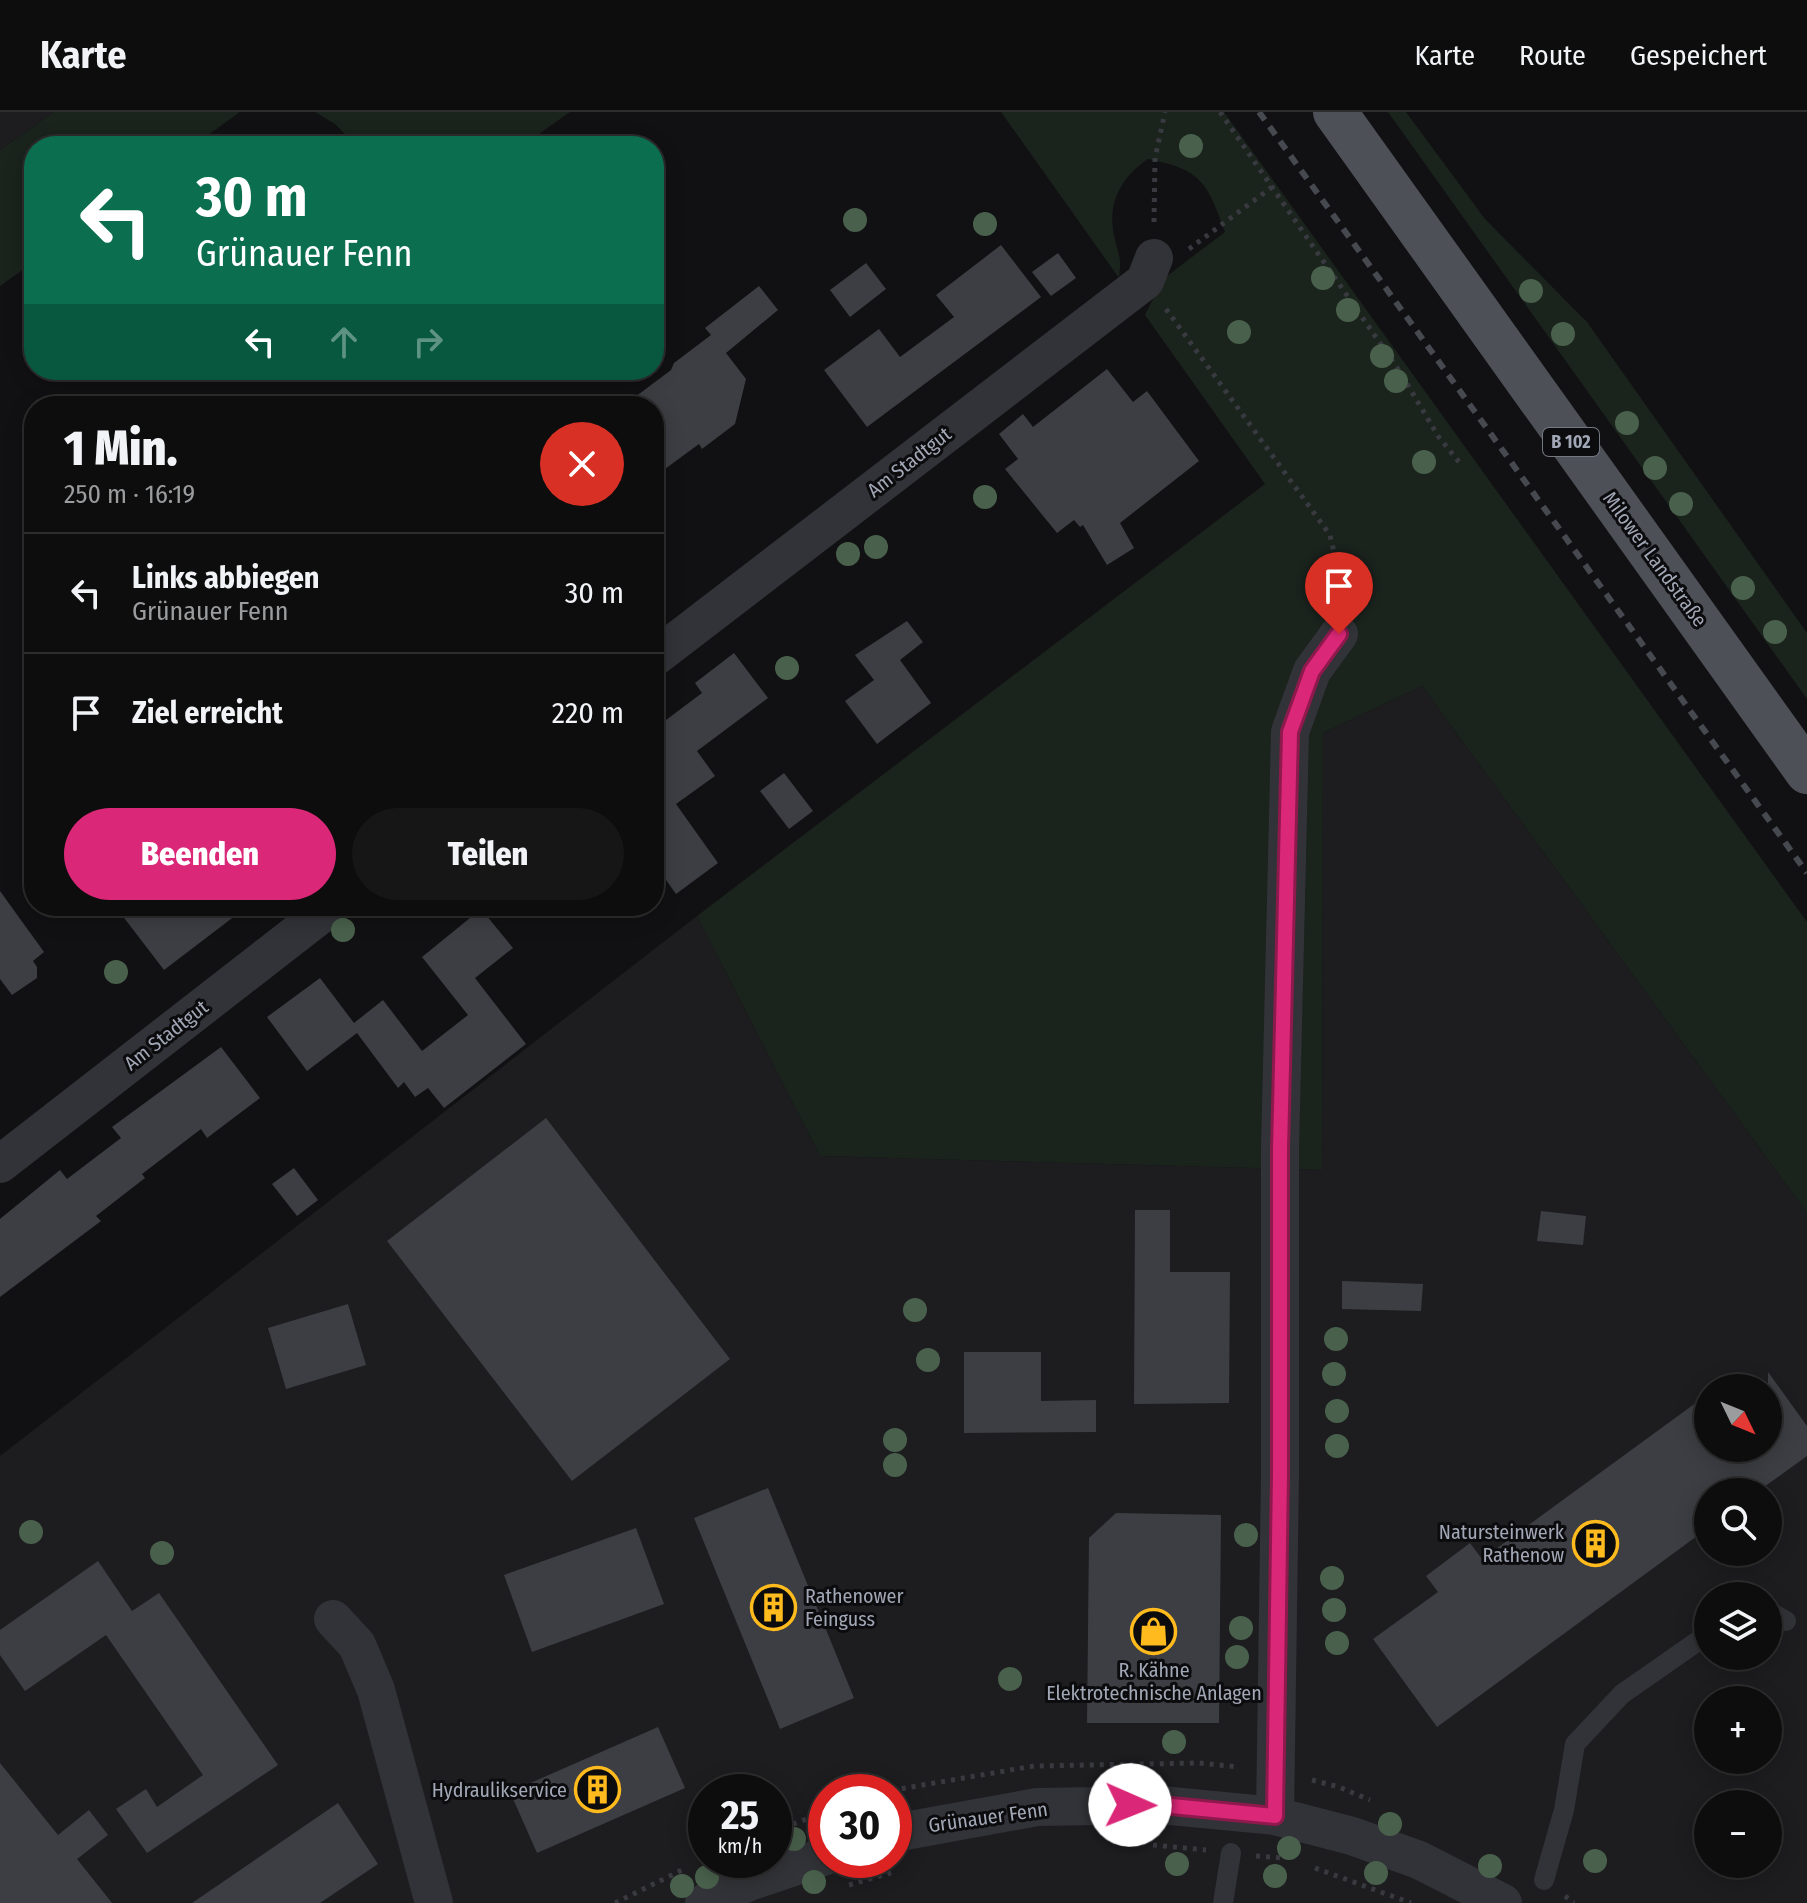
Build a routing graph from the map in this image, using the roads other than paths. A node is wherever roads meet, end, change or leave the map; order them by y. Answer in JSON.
{"nodes":[{"id":1,"x":1335,"y":112,"type":"edge"},
{"id":2,"x":1149,"y":270,"type":"road end"},
{"id":3,"x":1339,"y":634,"type":"road end"},
{"id":4,"x":664,"y":650,"type":"edge"},
{"id":5,"x":1807,"y":772,"type":"edge"},
{"id":6,"x":319,"y":916,"type":"edge"},
{"id":7,"x":0,"y":1164,"type":"edge"},
{"id":8,"x":333,"y":1619,"type":"dead end"},
{"id":9,"x":1694,"y":1644,"type":"edge"},
{"id":10,"x":1275,"y":1816,"type":"junction"},
{"id":11,"x":912,"y":1830,"type":"edge"},
{"id":12,"x":1231,"y":1853,"type":"road end"},
{"id":13,"x":808,"y":1875,"type":"edge"},
{"id":14,"x":1544,"y":1880,"type":"dead end"},
{"id":15,"x":434,"y":1903,"type":"edge"},
{"id":16,"x":704,"y":1903,"type":"edge"},
{"id":17,"x":1223,"y":1903,"type":"edge"},
{"id":18,"x":1503,"y":1903,"type":"edge"}],
"edges":[{"from":1,"to":5,"type":"main road","name":"Milower Landstraße","number":"B 102"},
{"from":2,"to":4,"type":"street","name":"Am Stadtgut"},
{"from":3,"to":10,"type":"street"},
{"from":6,"to":7,"type":"street","name":"Am Stadtgut"},
{"from":8,"to":15,"type":"street"},
{"from":9,"to":14,"type":"lane"},
{"from":10,"to":11,"type":"street","name":"Grünauer Fenn"},
{"from":10,"to":18,"type":"street","name":"Grünauer Fenn"},
{"from":12,"to":17,"type":"lane"},
{"from":13,"to":16,"type":"street"}]}
